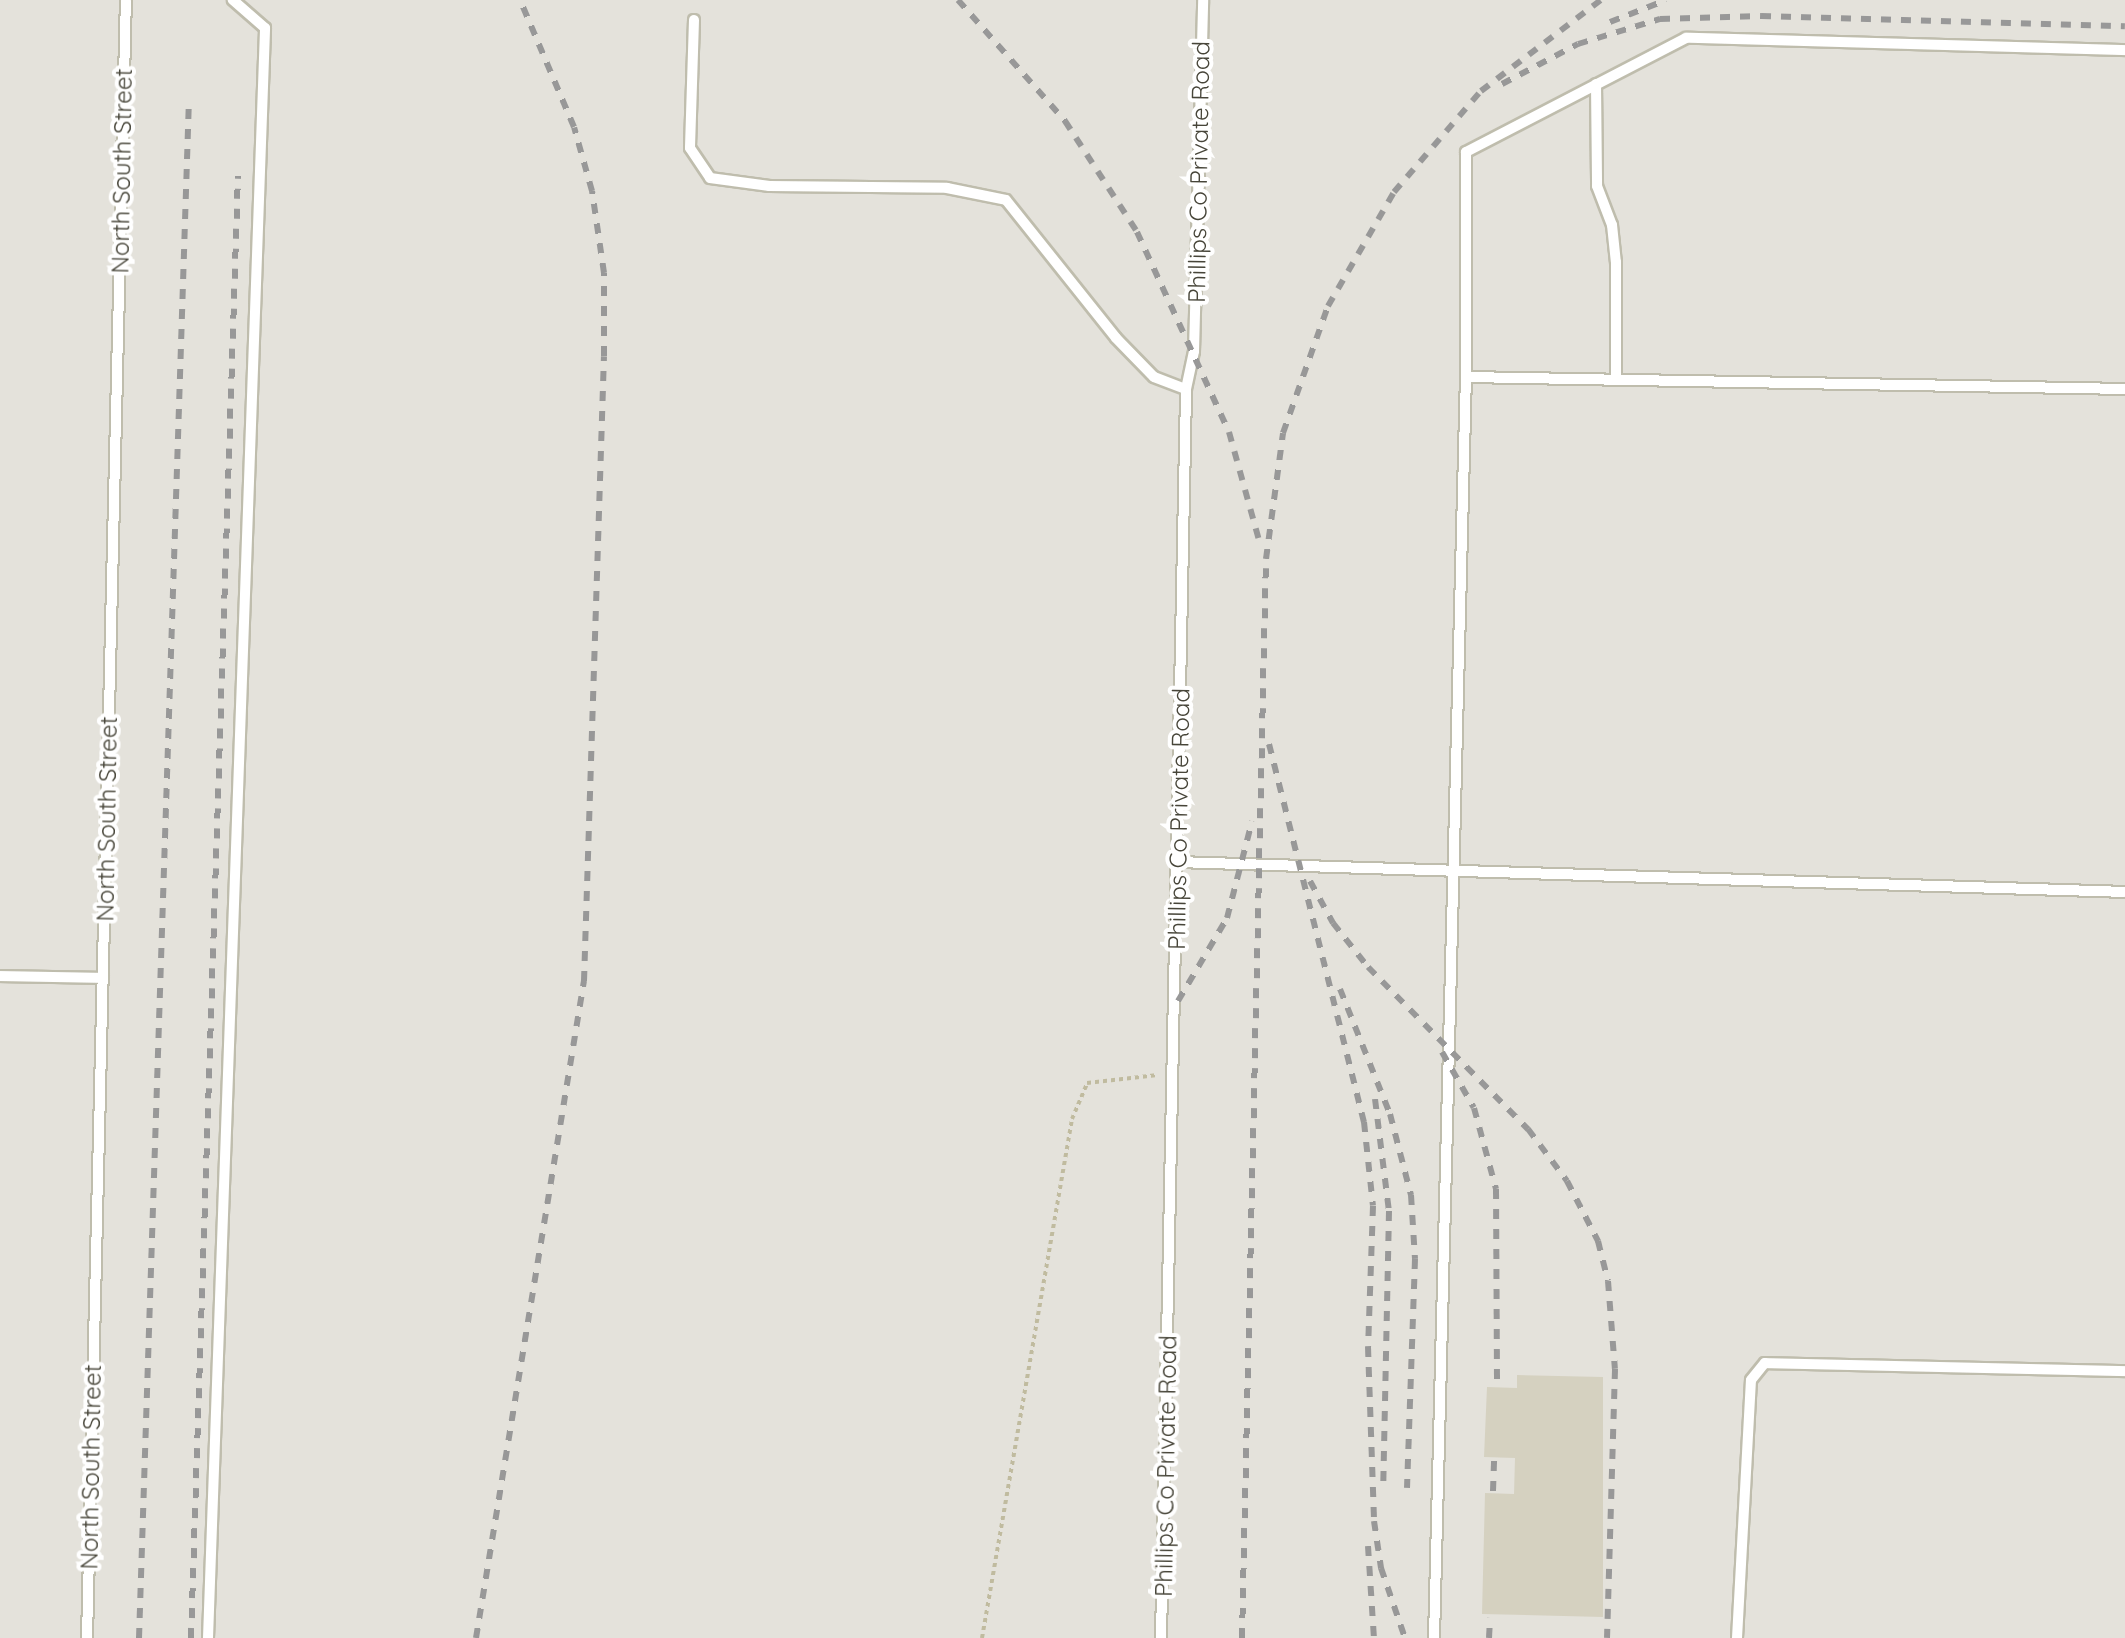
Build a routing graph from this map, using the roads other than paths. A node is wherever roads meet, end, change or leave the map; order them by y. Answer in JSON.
{"nodes":[{"id":1,"x":126,"y":0,"type":"edge"},
{"id":2,"x":233,"y":0,"type":"edge"},
{"id":3,"x":1203,"y":0,"type":"edge"},
{"id":4,"x":694,"y":20,"type":"dead end"},
{"id":5,"x":2125,"y":50,"type":"edge"},
{"id":6,"x":1596,"y":84,"type":"junction"},
{"id":7,"x":1466,"y":377,"type":"junction"},
{"id":8,"x":1616,"y":380,"type":"junction"},
{"id":9,"x":1186,"y":389,"type":"junction"},
{"id":10,"x":2125,"y":389,"type":"edge"},
{"id":11,"x":1177,"y":862,"type":"junction"},
{"id":12,"x":1454,"y":873,"type":"junction"},
{"id":13,"x":2125,"y":892,"type":"edge"},
{"id":14,"x":0,"y":976,"type":"edge"},
{"id":15,"x":103,"y":978,"type":"junction"},
{"id":16,"x":2125,"y":1371,"type":"edge"},
{"id":17,"x":87,"y":1638,"type":"edge"},
{"id":18,"x":208,"y":1638,"type":"edge"},
{"id":19,"x":1161,"y":1638,"type":"edge"},
{"id":20,"x":1434,"y":1638,"type":"edge"},
{"id":21,"x":1737,"y":1638,"type":"edge"}],
"edges":[{"from":1,"to":15,"type":"lane","name":"North South Street"},
{"from":2,"to":18,"type":"lane"},
{"from":3,"to":9,"type":"lane","name":"Phillips Co Private Road"},
{"from":4,"to":9,"type":"lane"},
{"from":5,"to":6,"type":"lane"},
{"from":6,"to":7,"type":"lane"},
{"from":6,"to":8,"type":"lane"},
{"from":7,"to":8,"type":"lane"},
{"from":7,"to":12,"type":"lane"},
{"from":8,"to":10,"type":"lane"},
{"from":9,"to":11,"type":"lane","name":"Phillips Co Private Road"},
{"from":11,"to":12,"type":"lane"},
{"from":11,"to":19,"type":"lane","name":"Phillips Co Private Road"},
{"from":12,"to":13,"type":"lane"},
{"from":12,"to":20,"type":"lane"},
{"from":14,"to":15,"type":"lane"},
{"from":15,"to":17,"type":"lane","name":"North South Street"},
{"from":16,"to":21,"type":"lane"}]}
